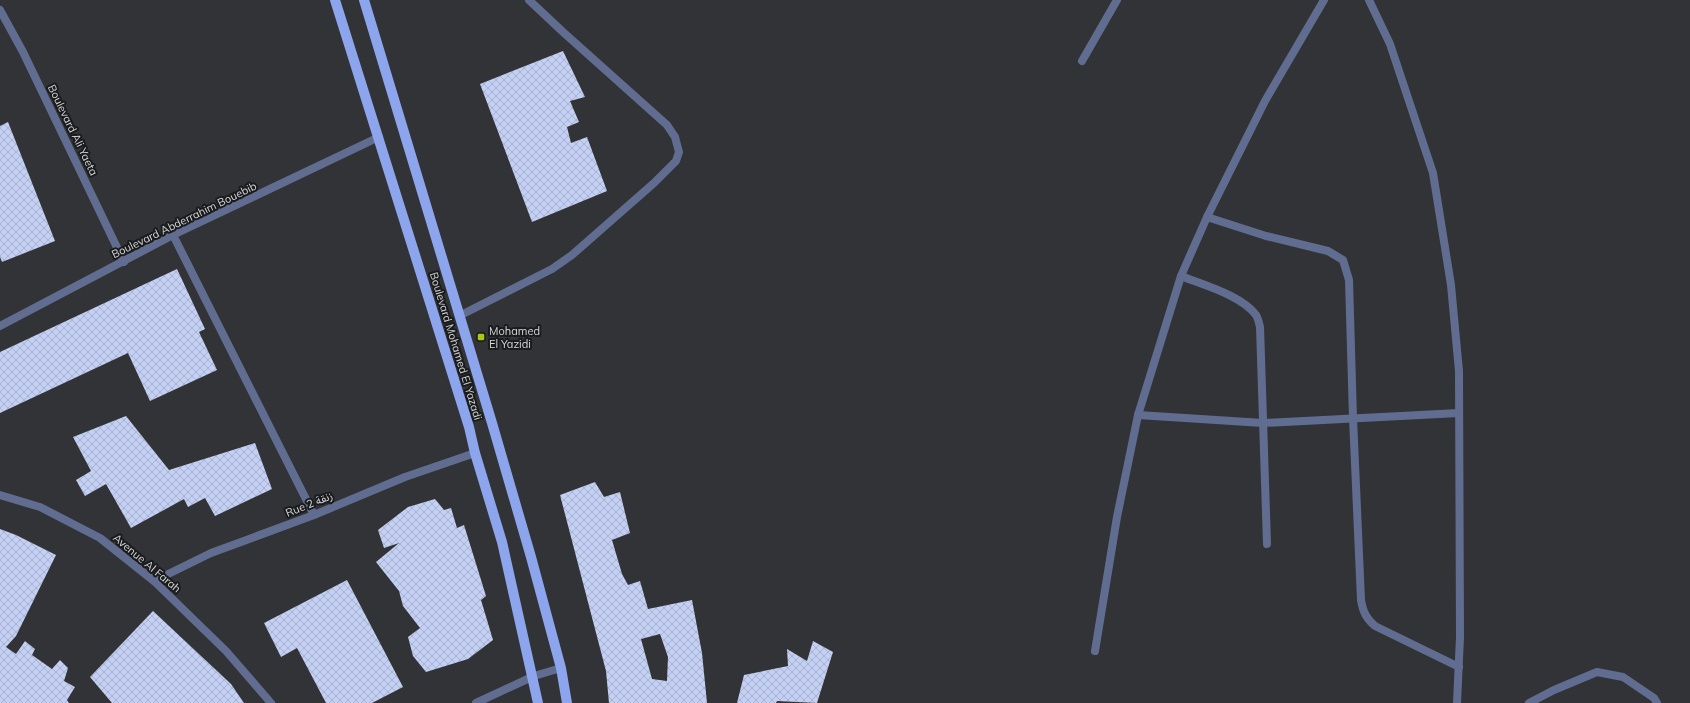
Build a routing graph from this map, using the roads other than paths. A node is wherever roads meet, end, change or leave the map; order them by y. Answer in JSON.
{"nodes":[{"id":1,"x":336,"y":0,"type":"edge"},
{"id":2,"x":364,"y":0,"type":"edge"},
{"id":3,"x":529,"y":0,"type":"edge"},
{"id":4,"x":1117,"y":0,"type":"edge"},
{"id":5,"x":1324,"y":0,"type":"edge"},
{"id":6,"x":1369,"y":0,"type":"edge"},
{"id":7,"x":0,"y":10,"type":"edge"},
{"id":8,"x":1082,"y":61,"type":"dead end"},
{"id":9,"x":379,"y":137,"type":"junction"},
{"id":10,"x":1207,"y":217,"type":"junction"},
{"id":11,"x":173,"y":235,"type":"junction"},
{"id":12,"x":124,"y":262,"type":"junction"},
{"id":13,"x":1181,"y":276,"type":"junction"},
{"id":14,"x":459,"y":316,"type":"junction"},
{"id":15,"x":0,"y":326,"type":"edge"},
{"id":16,"x":1459,"y":413,"type":"junction"},
{"id":17,"x":1138,"y":415,"type":"junction"},
{"id":18,"x":1353,"y":418,"type":"junction"},
{"id":19,"x":1263,"y":423,"type":"junction"},
{"id":20,"x":475,"y":453,"type":"junction"},
{"id":21,"x":0,"y":495,"type":"edge"},
{"id":22,"x":314,"y":515,"type":"junction"},
{"id":23,"x":1267,"y":544,"type":"dead end"},
{"id":24,"x":154,"y":581,"type":"junction"},
{"id":25,"x":1095,"y":651,"type":"dead end"},
{"id":26,"x":1459,"y":667,"type":"junction"},
{"id":27,"x":561,"y":668,"type":"junction"},
{"id":28,"x":534,"y":676,"type":"junction"},
{"id":29,"x":270,"y":703,"type":"edge"},
{"id":30,"x":476,"y":703,"type":"edge"},
{"id":31,"x":538,"y":703,"type":"edge"},
{"id":32,"x":567,"y":703,"type":"edge"},
{"id":33,"x":1457,"y":703,"type":"edge"},
{"id":34,"x":1529,"y":703,"type":"edge"},
{"id":35,"x":1657,"y":703,"type":"edge"}],
"edges":[{"from":1,"to":9,"type":"main road","name":"Boulevard Mohamed El Yazadi"},
{"from":2,"to":14,"type":"main road","name":"Boulevard Mohamed El Yazadi"},
{"from":3,"to":14,"type":"street"},
{"from":4,"to":8,"type":"street"},
{"from":5,"to":10,"type":"street"},
{"from":6,"to":16,"type":"street"},
{"from":7,"to":12,"type":"street","name":"Boulevard Ali Yaeta"},
{"from":9,"to":11,"type":"street","name":"Boulevard Abderrahim Bouebib"},
{"from":9,"to":20,"type":"main road","name":"Boulevard Mohamed El Yazadi"},
{"from":10,"to":13,"type":"street"},
{"from":10,"to":18,"type":"street"},
{"from":11,"to":12,"type":"street","name":"Boulevard Abderrahim Bouebib"},
{"from":11,"to":22,"type":"street"},
{"from":12,"to":15,"type":"street","name":"Boulevard Abderrahim Bouebib"},
{"from":13,"to":17,"type":"street"},
{"from":13,"to":19,"type":"street"},
{"from":14,"to":27,"type":"main road","name":"Boulevard Mohamed El Yazadi"},
{"from":16,"to":18,"type":"street"},
{"from":16,"to":26,"type":"street"},
{"from":17,"to":19,"type":"street"},
{"from":17,"to":25,"type":"street"},
{"from":18,"to":19,"type":"street"},
{"from":18,"to":26,"type":"street"},
{"from":19,"to":23,"type":"street"},
{"from":20,"to":22,"type":"street","name":"Rue 2 زنقة"},
{"from":20,"to":28,"type":"main road","name":"Boulevard Mohamed El Yazadi"},
{"from":21,"to":24,"type":"street","name":"Avenue Al Farah"},
{"from":22,"to":24,"type":"street","name":"Rue 2 زنقة"},
{"from":24,"to":29,"type":"street","name":"Avenue Al Farah"},
{"from":26,"to":33,"type":"street"},
{"from":27,"to":28,"type":"street"},
{"from":27,"to":32,"type":"main road","name":"Boulevard Mohamed El Yazadi"},
{"from":28,"to":30,"type":"street"},
{"from":28,"to":31,"type":"main road","name":"Boulevard Mohamed El Yazadi"},
{"from":34,"to":35,"type":"street"}]}
